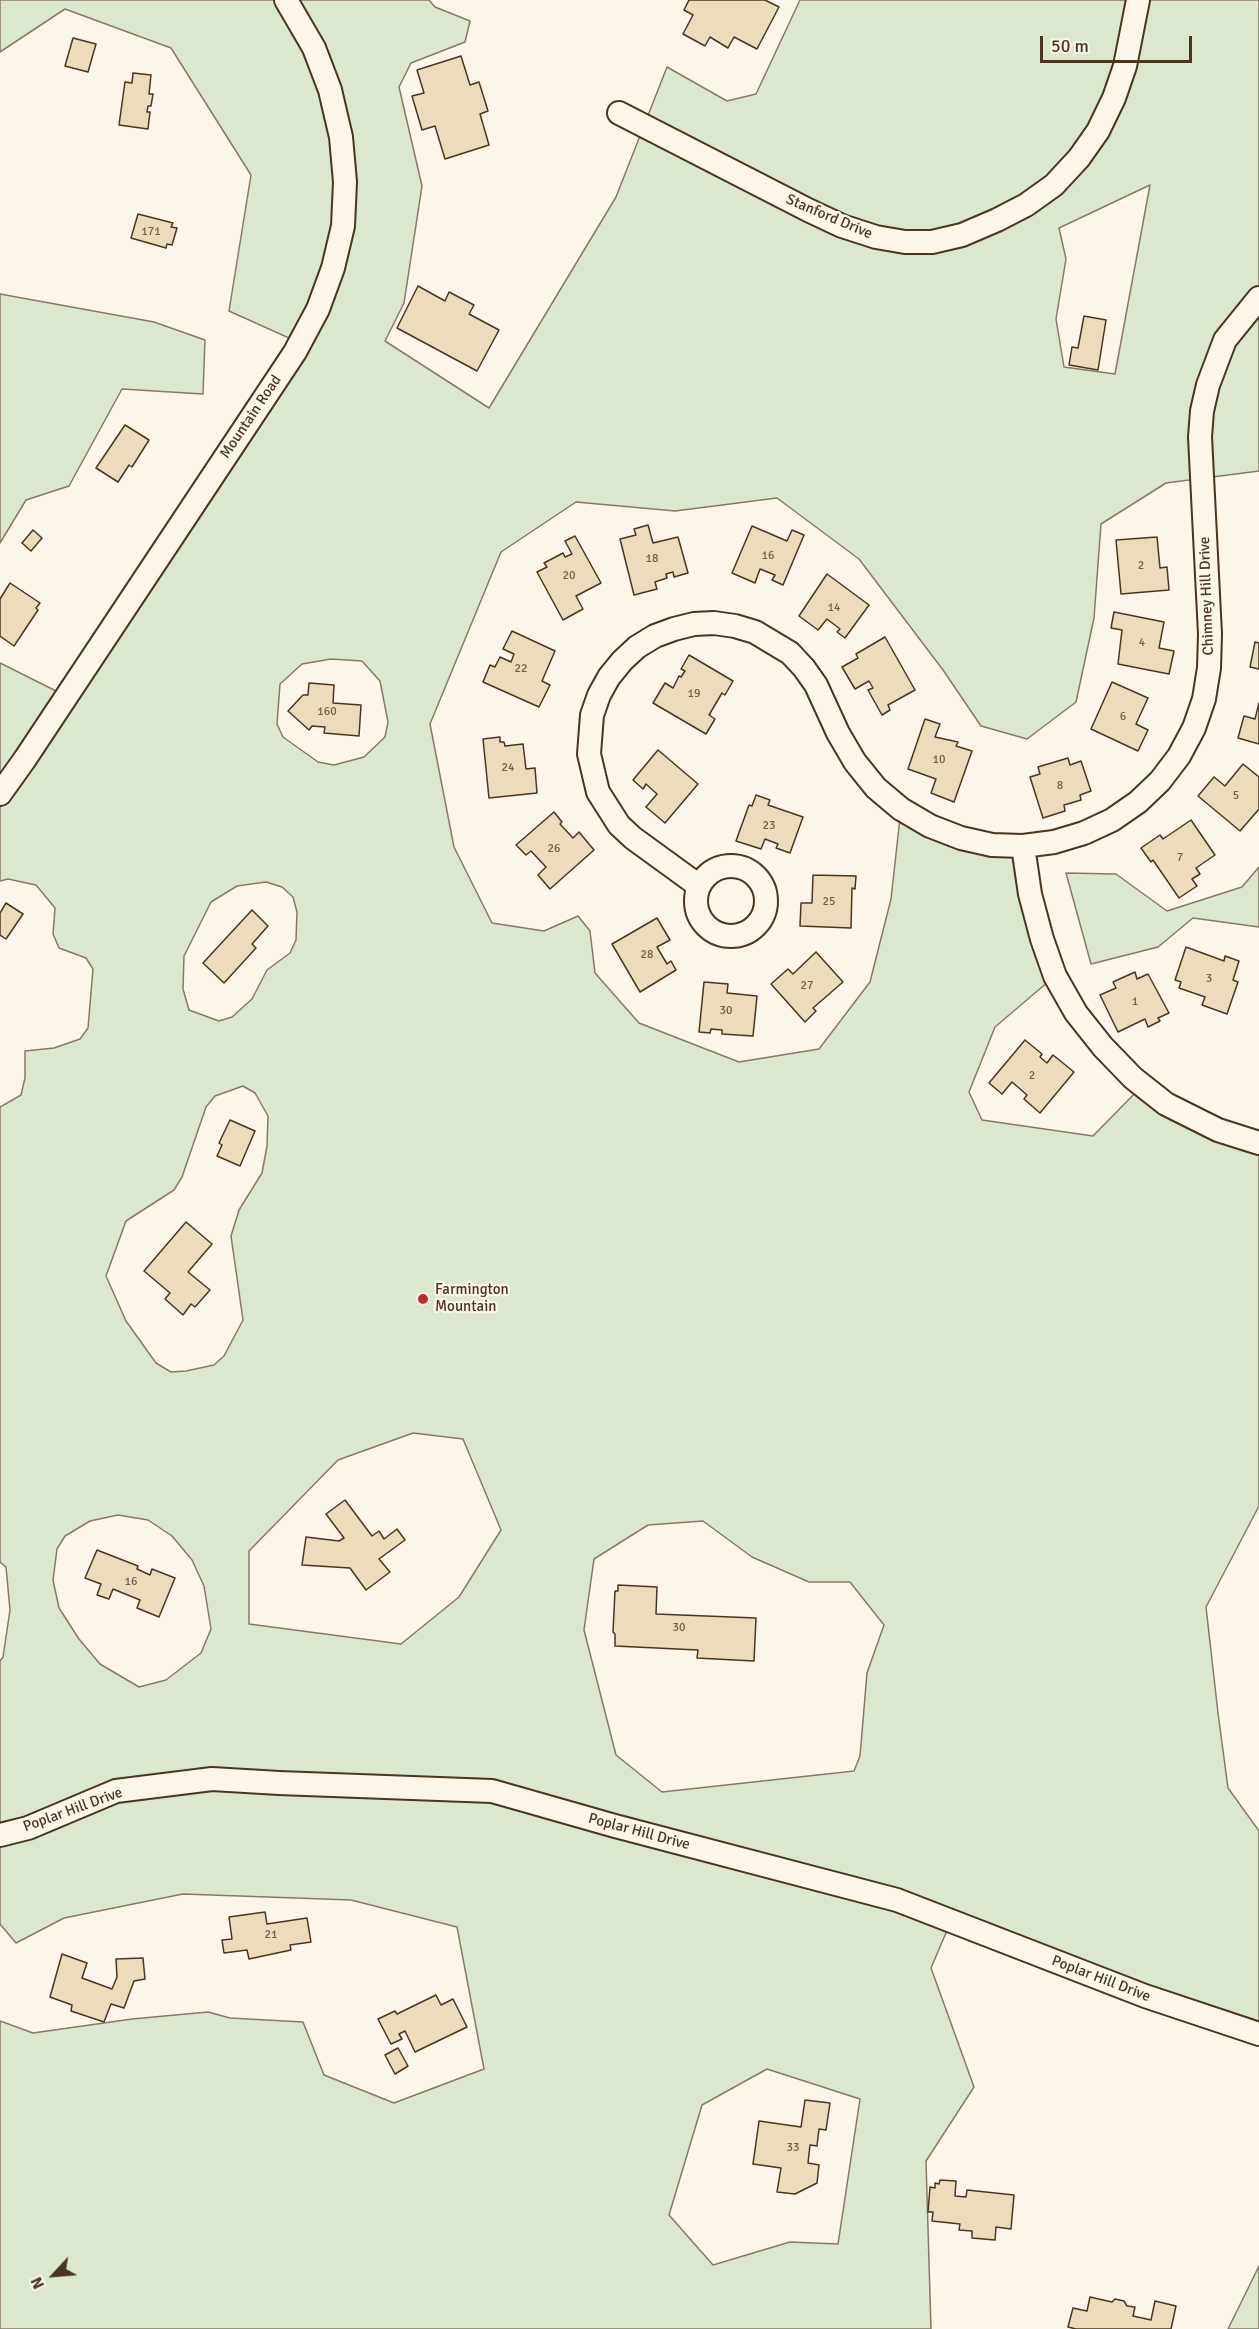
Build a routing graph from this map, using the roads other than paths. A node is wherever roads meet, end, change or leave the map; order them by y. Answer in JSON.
{"nodes":[{"id":1,"x":286,"y":0,"type":"edge"},
{"id":2,"x":1138,"y":0,"type":"edge"},
{"id":3,"x":619,"y":113,"type":"dead end"},
{"id":4,"x":1259,"y":298,"type":"edge"},
{"id":5,"x":0,"y":794,"type":"edge"},
{"id":6,"x":1023,"y":846,"type":"junction"},
{"id":7,"x":699,"y":886,"type":"dead end"},
{"id":8,"x":1259,"y":1143,"type":"edge"},
{"id":9,"x":0,"y":1835,"type":"edge"},
{"id":10,"x":1259,"y":2034,"type":"edge"}],
"edges":[{"from":1,"to":5,"type":"street","name":"Mountain Road"},
{"from":2,"to":3,"type":"street","name":"Stanford Drive"},
{"from":4,"to":6,"type":"street","name":"Chimney Hill Drive"},
{"from":6,"to":7,"type":"street","name":"Chimney Hill Drive"},
{"from":6,"to":8,"type":"street"},
{"from":9,"to":10,"type":"street","name":"Poplar Hill Drive"}]}
